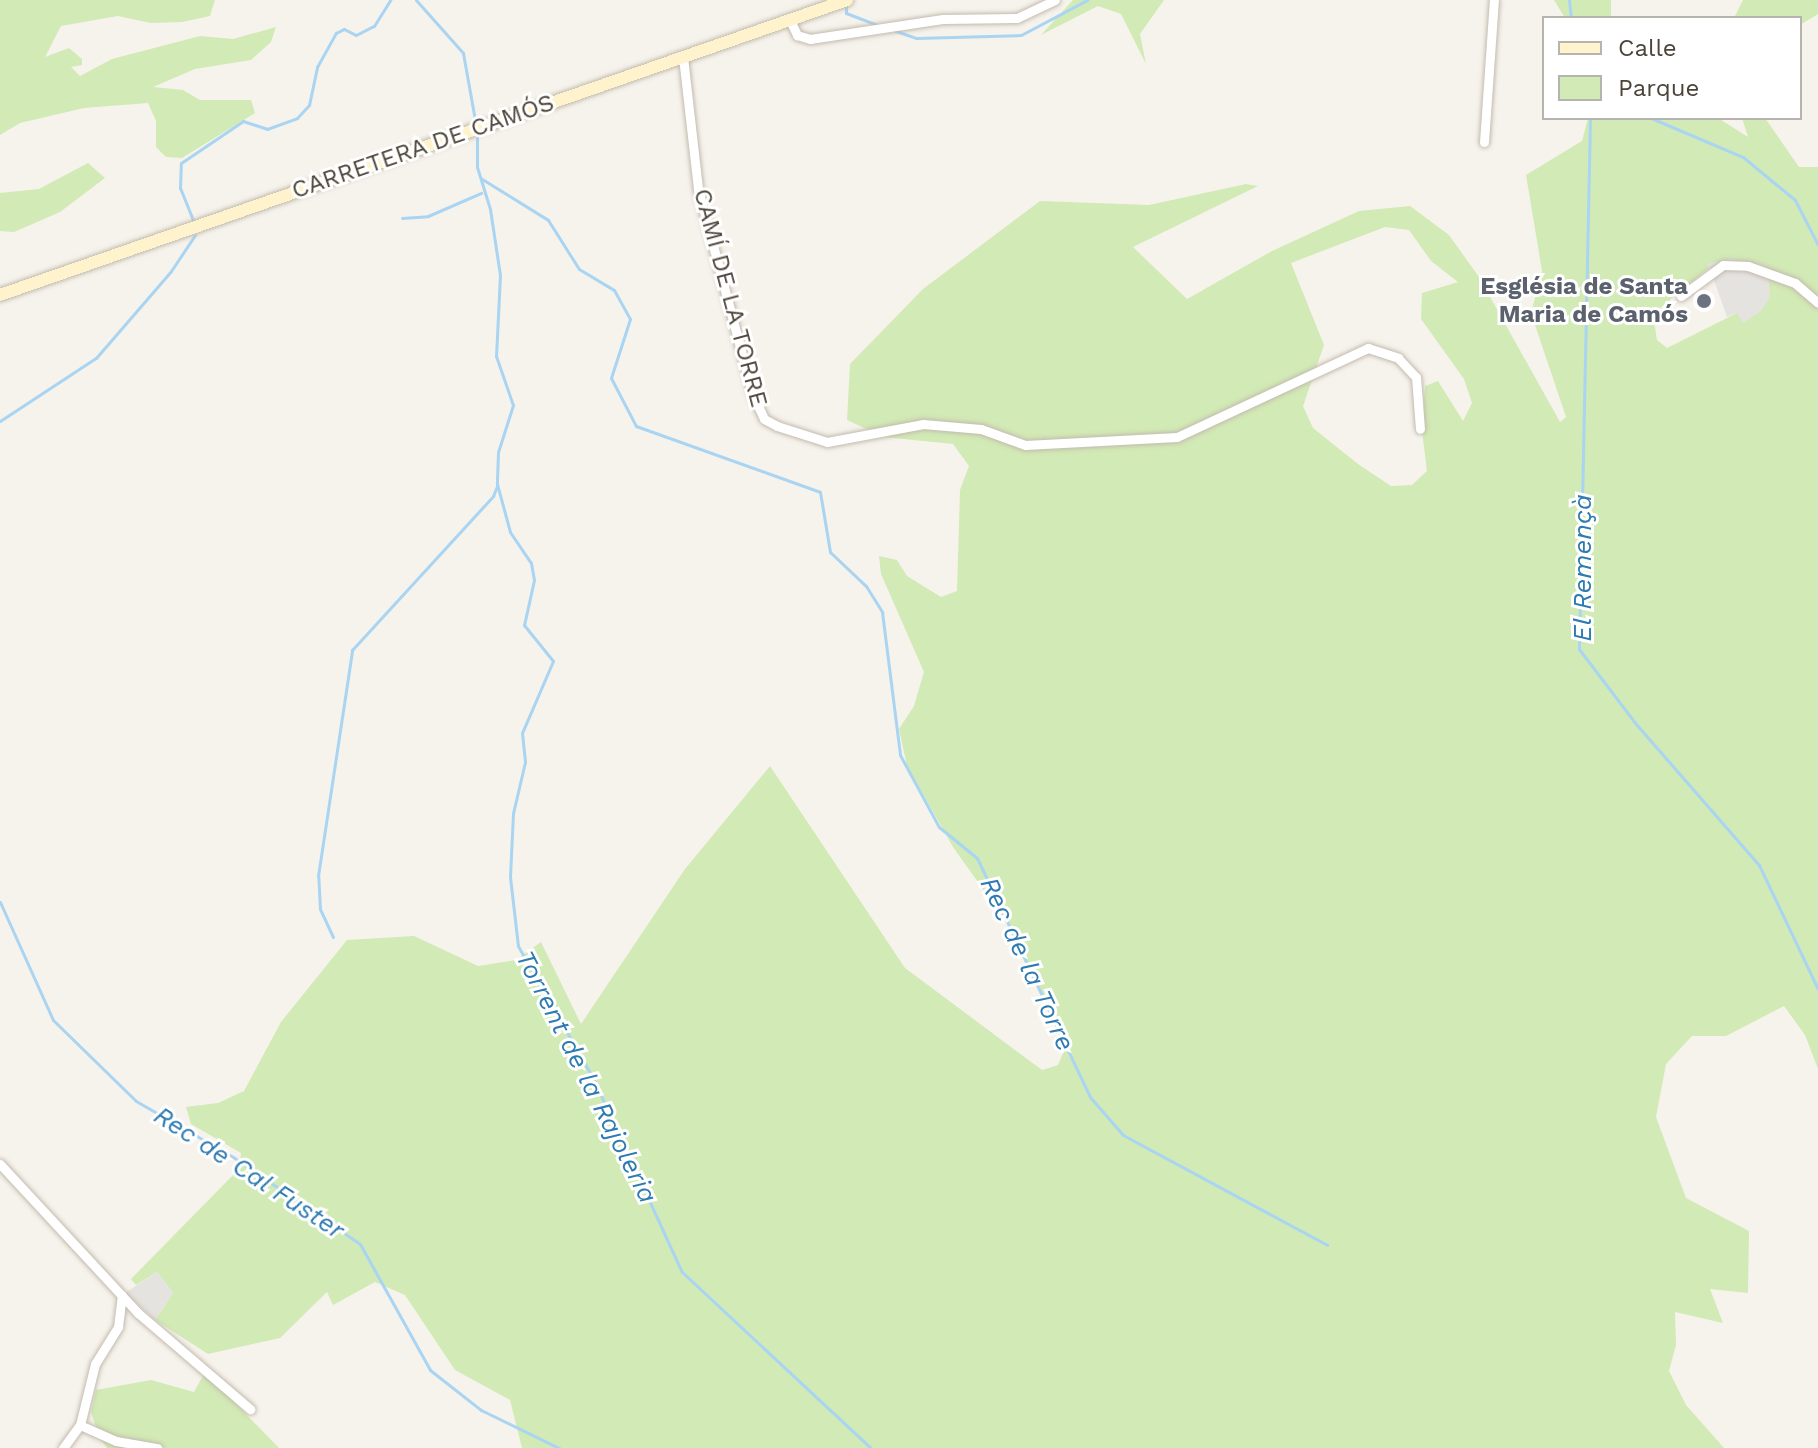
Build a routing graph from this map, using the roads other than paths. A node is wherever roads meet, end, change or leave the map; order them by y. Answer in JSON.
{"nodes":[{"id":1,"x":847,"y":0,"type":"edge"},
{"id":2,"x":1055,"y":0,"type":"edge"},
{"id":3,"x":1494,"y":0,"type":"edge"},
{"id":4,"x":796,"y":18,"type":"junction"},
{"id":5,"x":683,"y":57,"type":"junction"},
{"id":6,"x":1484,"y":142,"type":"dead end"},
{"id":7,"x":0,"y":295,"type":"edge"},
{"id":8,"x":1681,"y":296,"type":"dead end"},
{"id":9,"x":1818,"y":303,"type":"edge"},
{"id":10,"x":1420,"y":429,"type":"dead end"},
{"id":11,"x":0,"y":1164,"type":"edge"},
{"id":12,"x":121,"y":1292,"type":"junction"},
{"id":13,"x":250,"y":1409,"type":"dead end"},
{"id":14,"x":80,"y":1425,"type":"junction"},
{"id":15,"x":63,"y":1448,"type":"edge"},
{"id":16,"x":157,"y":1448,"type":"edge"}],
"edges":[{"from":1,"to":4,"type":"street","name":"CARRETERA DE CAMÓS"},
{"from":2,"to":4,"type":"street"},
{"from":3,"to":6,"type":"street"},
{"from":4,"to":5,"type":"street","name":"CARRETERA DE CAMÓS"},
{"from":5,"to":7,"type":"street","name":"CARRETERA DE CAMÓS"},
{"from":5,"to":10,"type":"street","name":"CAMÍ DE LA TORRE"},
{"from":8,"to":9,"type":"street"},
{"from":11,"to":12,"type":"street"},
{"from":12,"to":13,"type":"street"},
{"from":12,"to":14,"type":"street"},
{"from":14,"to":15,"type":"street"},
{"from":14,"to":16,"type":"street"}]}
